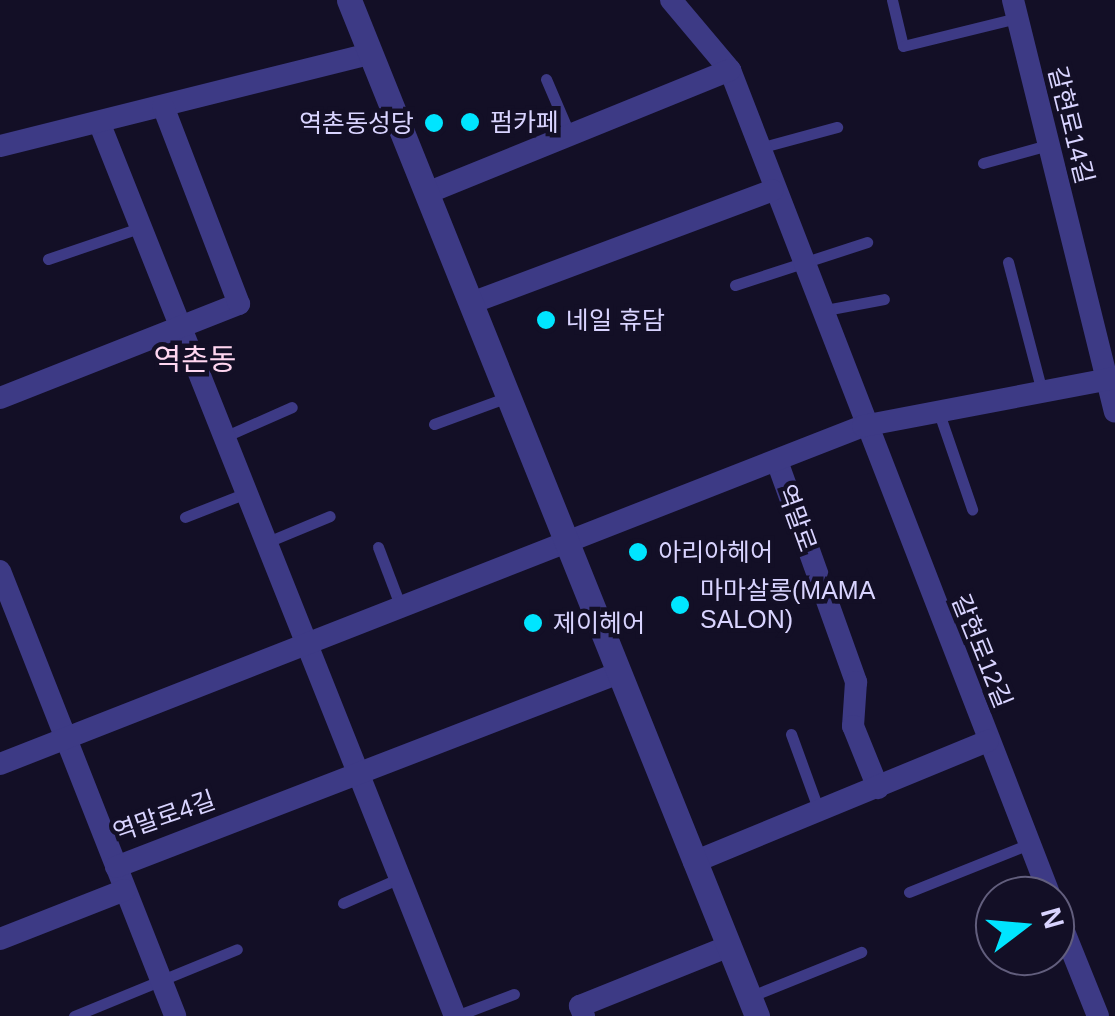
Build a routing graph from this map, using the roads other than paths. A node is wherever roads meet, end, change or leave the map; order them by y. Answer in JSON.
{"nodes":[{"id":1,"x":349,"y":0,"type":"edge"},
{"id":2,"x":671,"y":0,"type":"edge"},
{"id":3,"x":892,"y":0,"type":"edge"},
{"id":4,"x":1015,"y":9,"type":"edge"},
{"id":5,"x":370,"y":54,"type":"junction"},
{"id":6,"x":730,"y":70,"type":"junction"},
{"id":7,"x":546,"y":80,"type":"dead end"},
{"id":8,"x":163,"y":106,"type":"junction"},
{"id":9,"x":98,"y":122,"type":"junction"},
{"id":10,"x":837,"y":127,"type":"dead end"},
{"id":11,"x":570,"y":137,"type":"junction"},
{"id":12,"x":1048,"y":145,"type":"junction"},
{"id":13,"x":0,"y":146,"type":"edge"},
{"id":14,"x":758,"y":149,"type":"junction"},
{"id":15,"x":984,"y":164,"type":"dead end"},
{"id":16,"x":774,"y":190,"type":"junction"},
{"id":17,"x":427,"y":193,"type":"junction"},
{"id":18,"x":142,"y":227,"type":"junction"},
{"id":19,"x":867,"y":242,"type":"dead end"},
{"id":20,"x":48,"y":260,"type":"dead end"},
{"id":21,"x":800,"y":260,"type":"junction"},
{"id":22,"x":1008,"y":262,"type":"dead end"},
{"id":23,"x":736,"y":285,"type":"dead end"},
{"id":24,"x":884,"y":299,"type":"dead end"},
{"id":25,"x":472,"y":303,"type":"junction"},
{"id":26,"x":818,"y":312,"type":"junction"},
{"id":27,"x":180,"y":325,"type":"junction"},
{"id":28,"x":1110,"y":379,"type":"edge"},
{"id":29,"x":1042,"y":392,"type":"junction"},
{"id":30,"x":508,"y":397,"type":"junction"},
{"id":31,"x":0,"y":398,"type":"edge"},
{"id":32,"x":292,"y":407,"type":"dead end"},
{"id":33,"x":1115,"y":412,"type":"edge"},
{"id":34,"x":939,"y":413,"type":"junction"},
{"id":35,"x":434,"y":424,"type":"dead end"},
{"id":36,"x":863,"y":426,"type":"junction"},
{"id":37,"x":224,"y":437,"type":"junction"},
{"id":38,"x":777,"y":461,"type":"junction"},
{"id":39,"x":246,"y":493,"type":"junction"},
{"id":40,"x":972,"y":509,"type":"dead end"},
{"id":41,"x":330,"y":516,"type":"dead end"},
{"id":42,"x":184,"y":517,"type":"dead end"},
{"id":43,"x":566,"y":541,"type":"junction"},
{"id":44,"x":266,"y":543,"type":"junction"},
{"id":45,"x":378,"y":547,"type":"dead end"},
{"id":46,"x":0,"y":572,"type":"edge"},
{"id":47,"x":400,"y":605,"type":"junction"},
{"id":48,"x":304,"y":643,"type":"junction"},
{"id":49,"x":619,"y":673,"type":"junction"},
{"id":50,"x":791,"y":734,"type":"dead end"},
{"id":51,"x":65,"y":738,"type":"junction"},
{"id":52,"x":988,"y":741,"type":"junction"},
{"id":53,"x":0,"y":764,"type":"edge"},
{"id":54,"x":357,"y":773,"type":"junction"},
{"id":55,"x":878,"y":788,"type":"junction"},
{"id":56,"x":819,"y":811,"type":"junction"},
{"id":57,"x":1029,"y":844,"type":"junction"},
{"id":58,"x":694,"y":862,"type":"junction"},
{"id":59,"x":116,"y":867,"type":"junction"},
{"id":60,"x":1042,"y":876,"type":"edge"},
{"id":61,"x":400,"y":878,"type":"junction"},
{"id":62,"x":125,"y":890,"type":"junction"},
{"id":63,"x":910,"y":892,"type":"dead end"},
{"id":64,"x":343,"y":903,"type":"dead end"},
{"id":65,"x":0,"y":938,"type":"edge"},
{"id":66,"x":728,"y":946,"type":"junction"},
{"id":67,"x":237,"y":949,"type":"dead end"},
{"id":68,"x":860,"y":952,"type":"dead end"},
{"id":69,"x":1075,"y":959,"type":"edge"},
{"id":70,"x":161,"y":981,"type":"junction"},
{"id":71,"x":514,"y":994,"type":"dead end"},
{"id":72,"x":753,"y":1006,"type":"edge"},
{"id":73,"x":74,"y":1016,"type":"edge"},
{"id":74,"x":175,"y":1016,"type":"edge"},
{"id":75,"x":456,"y":1016,"type":"edge"},
{"id":76,"x":584,"y":1016,"type":"edge"},
{"id":77,"x":1098,"y":1016,"type":"edge"}],
"edges":[{"from":1,"to":5,"type":"street"},
{"from":2,"to":6,"type":"street","name":"갈현로12길"},
{"from":3,"to":4,"type":"lane"},
{"from":4,"to":12,"type":"street","name":"갈현로14길"},
{"from":5,"to":8,"type":"street"},
{"from":5,"to":17,"type":"street"},
{"from":6,"to":11,"type":"street"},
{"from":6,"to":14,"type":"street","name":"갈현로12길"},
{"from":7,"to":11,"type":"lane"},
{"from":8,"to":9,"type":"street"},
{"from":8,"to":27,"type":"street"},
{"from":9,"to":13,"type":"street"},
{"from":9,"to":18,"type":"street"},
{"from":10,"to":14,"type":"lane"},
{"from":11,"to":17,"type":"street"},
{"from":12,"to":15,"type":"lane"},
{"from":12,"to":28,"type":"street","name":"갈현로14길"},
{"from":14,"to":16,"type":"street","name":"갈현로12길"},
{"from":16,"to":21,"type":"street","name":"갈현로12길"},
{"from":16,"to":25,"type":"street"},
{"from":17,"to":25,"type":"street"},
{"from":18,"to":20,"type":"lane"},
{"from":18,"to":27,"type":"street"},
{"from":19,"to":21,"type":"lane"},
{"from":21,"to":23,"type":"lane"},
{"from":21,"to":26,"type":"street","name":"갈현로12길"},
{"from":22,"to":29,"type":"lane"},
{"from":24,"to":26,"type":"lane"},
{"from":25,"to":30,"type":"street"},
{"from":26,"to":36,"type":"street","name":"갈현로12길"},
{"from":27,"to":31,"type":"street"},
{"from":27,"to":37,"type":"street"},
{"from":28,"to":29,"type":"street"},
{"from":28,"to":33,"type":"street","name":"갈현로14길"},
{"from":29,"to":34,"type":"street"},
{"from":30,"to":35,"type":"lane"},
{"from":30,"to":43,"type":"street"},
{"from":32,"to":37,"type":"lane"},
{"from":34,"to":36,"type":"street"},
{"from":34,"to":40,"type":"lane"},
{"from":36,"to":38,"type":"street"},
{"from":36,"to":52,"type":"street","name":"갈현로12길"},
{"from":37,"to":39,"type":"street"},
{"from":38,"to":43,"type":"street","name":"역말로"},
{"from":38,"to":55,"type":"street","name":"역말로"},
{"from":39,"to":42,"type":"lane"},
{"from":39,"to":44,"type":"street"},
{"from":41,"to":44,"type":"lane"},
{"from":43,"to":47,"type":"street"},
{"from":43,"to":49,"type":"street"},
{"from":44,"to":48,"type":"street"},
{"from":45,"to":47,"type":"lane"},
{"from":46,"to":51,"type":"street","name":"역말로4길"},
{"from":47,"to":48,"type":"street"},
{"from":48,"to":51,"type":"street"},
{"from":48,"to":54,"type":"street"},
{"from":49,"to":54,"type":"street","name":"역말로4길"},
{"from":49,"to":58,"type":"street"},
{"from":50,"to":56,"type":"lane"},
{"from":51,"to":53,"type":"street"},
{"from":51,"to":59,"type":"street","name":"역말로4길"},
{"from":52,"to":55,"type":"street"},
{"from":52,"to":57,"type":"street","name":"갈현로12길"},
{"from":54,"to":59,"type":"street","name":"역말로4길"},
{"from":54,"to":61,"type":"street"},
{"from":55,"to":56,"type":"street"},
{"from":56,"to":58,"type":"street"},
{"from":57,"to":60,"type":"street","name":"갈현로12길"},
{"from":57,"to":63,"type":"lane"},
{"from":58,"to":66,"type":"street"},
{"from":59,"to":62,"type":"street"},
{"from":61,"to":64,"type":"lane"},
{"from":61,"to":75,"type":"street"},
{"from":62,"to":65,"type":"street"},
{"from":62,"to":70,"type":"street"},
{"from":66,"to":72,"type":"street"},
{"from":66,"to":76,"type":"street"},
{"from":67,"to":70,"type":"lane"},
{"from":68,"to":72,"type":"lane"},
{"from":69,"to":77,"type":"street"},
{"from":70,"to":73,"type":"lane"},
{"from":70,"to":74,"type":"street"},
{"from":71,"to":75,"type":"lane"}]}
